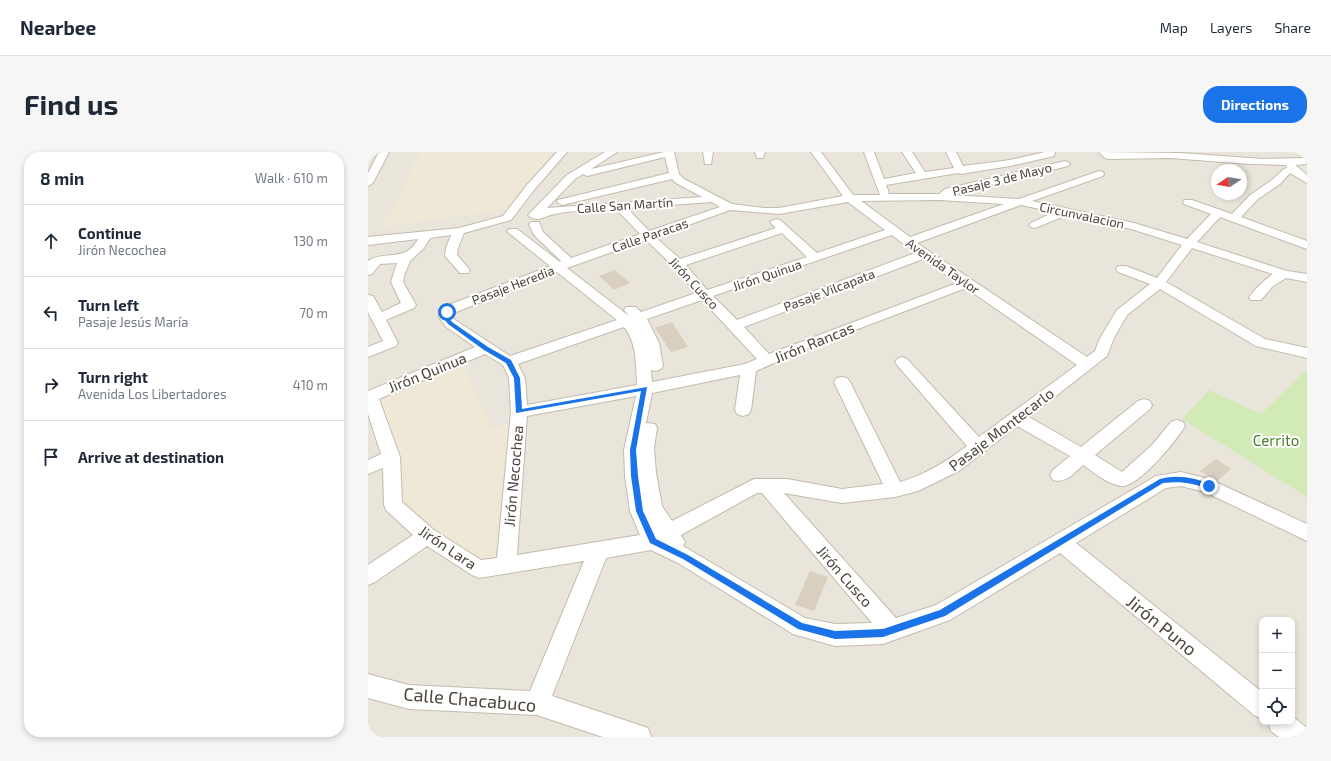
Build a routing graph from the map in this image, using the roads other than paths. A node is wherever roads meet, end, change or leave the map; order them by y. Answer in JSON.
{"nodes":[{"id":1,"x":384,"y":152,"type":"edge"},
{"id":2,"x":562,"y":152,"type":"edge"},
{"id":3,"x":569,"y":152,"type":"edge"},
{"id":4,"x":612,"y":152,"type":"edge"},
{"id":5,"x":816,"y":152,"type":"edge"},
{"id":6,"x":869,"y":152,"type":"edge"},
{"id":7,"x":907,"y":152,"type":"edge"},
{"id":8,"x":951,"y":152,"type":"edge"},
{"id":9,"x":1002,"y":152,"type":"edge"},
{"id":10,"x":1253,"y":152,"type":"edge"},
{"id":11,"x":1280,"y":152,"type":"edge"},
{"id":12,"x":671,"y":153,"type":"edge"},
{"id":13,"x":1050,"y":153,"type":"edge"},
{"id":14,"x":1106,"y":154,"type":"edge"},
{"id":15,"x":1155,"y":154,"type":"edge"},
{"id":16,"x":1268,"y":162,"type":"junction"},
{"id":17,"x":1305,"y":162,"type":"edge"},
{"id":18,"x":1010,"y":163,"type":"junction"},
{"id":19,"x":1065,"y":164,"type":"dead end"},
{"id":20,"x":372,"y":166,"type":"edge"},
{"id":21,"x":1291,"y":166,"type":"junction"},
{"id":22,"x":961,"y":171,"type":"junction"},
{"id":23,"x":1026,"y":174,"type":"junction"},
{"id":24,"x":1098,"y":174,"type":"dead end"},
{"id":25,"x":922,"y":175,"type":"junction"},
{"id":26,"x":571,"y":177,"type":"junction"},
{"id":27,"x":677,"y":178,"type":"junction"},
{"id":28,"x":1307,"y":180,"type":"edge"},
{"id":29,"x":368,"y":183,"type":"edge"},
{"id":30,"x":880,"y":183,"type":"junction"},
{"id":31,"x":885,"y":197,"type":"junction"},
{"id":32,"x":850,"y":198,"type":"junction"},
{"id":33,"x":940,"y":198,"type":"junction"},
{"id":34,"x":714,"y":199,"type":"junction"},
{"id":35,"x":1020,"y":202,"type":"junction"},
{"id":36,"x":1188,"y":202,"type":"dead end"},
{"id":37,"x":619,"y":206,"type":"junction"},
{"id":38,"x":729,"y":207,"type":"junction"},
{"id":39,"x":1068,"y":211,"type":"junction"},
{"id":40,"x":764,"y":212,"type":"junction"},
{"id":41,"x":1219,"y":212,"type":"junction"},
{"id":42,"x":534,"y":217,"type":"junction"},
{"id":43,"x":1234,"y":218,"type":"junction"},
{"id":44,"x":507,"y":224,"type":"junction"},
{"id":45,"x":1035,"y":225,"type":"dead end"},
{"id":46,"x":784,"y":229,"type":"junction"},
{"id":47,"x":459,"y":231,"type":"junction"},
{"id":48,"x":894,"y":231,"type":"junction"},
{"id":49,"x":425,"y":235,"type":"junction"},
{"id":50,"x":647,"y":235,"type":"junction"},
{"id":51,"x":368,"y":241,"type":"edge"},
{"id":52,"x":538,"y":242,"type":"junction"},
{"id":53,"x":908,"y":242,"type":"junction"},
{"id":54,"x":1189,"y":244,"type":"junction"},
{"id":55,"x":1307,"y":245,"type":"edge"},
{"id":56,"x":924,"y":254,"type":"junction"},
{"id":57,"x":406,"y":258,"type":"junction"},
{"id":58,"x":815,"y":258,"type":"junction"},
{"id":59,"x":678,"y":264,"type":"junction"},
{"id":60,"x":565,"y":265,"type":"junction"},
{"id":61,"x":1122,"y":269,"type":"dead end"},
{"id":62,"x":464,"y":270,"type":"dead end"},
{"id":63,"x":368,"y":271,"type":"edge"},
{"id":64,"x":1285,"y":274,"type":"junction"},
{"id":65,"x":1307,"y":278,"type":"edge"},
{"id":66,"x":968,"y":283,"type":"junction"},
{"id":67,"x":1159,"y":283,"type":"junction"},
{"id":68,"x":705,"y":295,"type":"junction"},
{"id":69,"x":1256,"y":297,"type":"dead end"},
{"id":70,"x":368,"y":299,"type":"edge"},
{"id":71,"x":378,"y":318,"type":"junction"},
{"id":72,"x":633,"y":318,"type":"junction"},
{"id":73,"x":735,"y":326,"type":"junction"},
{"id":74,"x":486,"y":348,"type":"junction"},
{"id":75,"x":368,"y":352,"type":"edge"},
{"id":76,"x":1307,"y":353,"type":"edge"},
{"id":77,"x":768,"y":361,"type":"junction"},
{"id":78,"x":509,"y":362,"type":"junction"},
{"id":79,"x":902,"y":362,"type":"dead end"},
{"id":80,"x":1086,"y":364,"type":"junction"},
{"id":81,"x":749,"y":368,"type":"junction"},
{"id":82,"x":842,"y":382,"type":"dead end"},
{"id":83,"x":651,"y":387,"type":"junction"},
{"id":84,"x":369,"y":396,"type":"edge"},
{"id":85,"x":1144,"y":405,"type":"dead end"},
{"id":86,"x":743,"y":410,"type":"dead end"},
{"id":87,"x":519,"y":412,"type":"junction"},
{"id":88,"x":1017,"y":418,"type":"junction"},
{"id":89,"x":1177,"y":426,"type":"dead end"},
{"id":90,"x":978,"y":447,"type":"junction"},
{"id":91,"x":1083,"y":456,"type":"junction"},
{"id":92,"x":391,"y":457,"type":"junction"},
{"id":93,"x":368,"y":467,"type":"edge"},
{"id":94,"x":1059,"y":475,"type":"dead end"},
{"id":95,"x":767,"y":486,"type":"junction"},
{"id":96,"x":895,"y":490,"type":"junction"},
{"id":97,"x":1307,"y":533,"type":"edge"},
{"id":98,"x":427,"y":536,"type":"junction"},
{"id":99,"x":660,"y":537,"type":"junction"},
{"id":100,"x":1061,"y":542,"type":"junction"},
{"id":101,"x":599,"y":550,"type":"junction"},
{"id":102,"x":506,"y":566,"type":"junction"},
{"id":103,"x":368,"y":576,"type":"edge"},
{"id":104,"x":892,"y":630,"type":"junction"},
{"id":105,"x":368,"y":686,"type":"edge"},
{"id":106,"x":537,"y":703,"type":"junction"},
{"id":107,"x":1259,"y":705,"type":"edge"},
{"id":108,"x":1284,"y":725,"type":"edge"},
{"id":109,"x":639,"y":737,"type":"edge"},
{"id":110,"x":1298,"y":737,"type":"edge"}],
"edges":[{"from":1,"to":20,"type":"street"},
{"from":2,"to":44,"type":"street"},
{"from":3,"to":42,"type":"street"},
{"from":4,"to":26,"type":"street"},
{"from":5,"to":32,"type":"street","name":"Avenida Taylor"},
{"from":6,"to":30,"type":"street"},
{"from":7,"to":25,"type":"street"},
{"from":8,"to":22,"type":"street"},
{"from":9,"to":18,"type":"street"},
{"from":10,"to":16,"type":"street"},
{"from":11,"to":17,"type":"street"},
{"from":12,"to":26,"type":"street"},
{"from":12,"to":27,"type":"street"},
{"from":13,"to":18,"type":"street"},
{"from":14,"to":15,"type":"street"},
{"from":15,"to":16,"type":"street"},
{"from":16,"to":21,"type":"street"},
{"from":17,"to":21,"type":"street"},
{"from":18,"to":22,"type":"street"},
{"from":18,"to":23,"type":"street"},
{"from":19,"to":23,"type":"street","name":"Pasaje 3 de Mayo"},
{"from":20,"to":29,"type":"street"},
{"from":21,"to":28,"type":"street"},
{"from":21,"to":43,"type":"street"},
{"from":22,"to":25,"type":"street"},
{"from":23,"to":33,"type":"street","name":"Pasaje 3 de Mayo"},
{"from":24,"to":35,"type":"street"},
{"from":25,"to":30,"type":"street"},
{"from":26,"to":42,"type":"street"},
{"from":27,"to":34,"type":"street"},
{"from":27,"to":42,"type":"street"},
{"from":30,"to":31,"type":"street"},
{"from":31,"to":32,"type":"street","name":"Circunvalacion"},
{"from":31,"to":33,"type":"street","name":"Circunvalacion"},
{"from":32,"to":40,"type":"street","name":"Circunvalacion"},
{"from":32,"to":48,"type":"street","name":"Avenida Taylor"},
{"from":33,"to":35,"type":"street","name":"Circunvalacion"},
{"from":34,"to":37,"type":"street","name":"Calle San Martín"},
{"from":34,"to":38,"type":"street"},
{"from":35,"to":39,"type":"street","name":"Circunvalacion"},
{"from":35,"to":53,"type":"street"},
{"from":36,"to":41,"type":"street"},
{"from":37,"to":42,"type":"street","name":"Calle San Martín"},
{"from":37,"to":50,"type":"street","name":"Jirón Cusco"},
{"from":38,"to":40,"type":"street","name":"Circunvalacion"},
{"from":38,"to":50,"type":"street","name":"Calle Paracas"},
{"from":39,"to":45,"type":"street"},
{"from":39,"to":54,"type":"street","name":"Circunvalacion"},
{"from":40,"to":46,"type":"street"},
{"from":41,"to":43,"type":"street"},
{"from":41,"to":54,"type":"street","name":"Pasaje Montecarlo"},
{"from":42,"to":44,"type":"street"},
{"from":42,"to":44,"type":"street"},
{"from":42,"to":52,"type":"street"},
{"from":43,"to":55,"type":"street"},
{"from":44,"to":47,"type":"street"},
{"from":44,"to":52,"type":"street"},
{"from":46,"to":58,"type":"street"},
{"from":46,"to":59,"type":"street"},
{"from":47,"to":49,"type":"street"},
{"from":47,"to":62,"type":"street"},
{"from":48,"to":53,"type":"street","name":"Avenida Taylor"},
{"from":48,"to":58,"type":"street","name":"Jirón Quinua"},
{"from":49,"to":51,"type":"street"},
{"from":49,"to":57,"type":"street"},
{"from":50,"to":59,"type":"street","name":"Jirón Cusco"},
{"from":50,"to":60,"type":"street","name":"Calle Paracas"},
{"from":52,"to":60,"type":"street"},
{"from":53,"to":56,"type":"street","name":"Avenida Taylor"},
{"from":54,"to":64,"type":"street","name":"Circunvalacion"},
{"from":54,"to":67,"type":"street","name":"Pasaje Montecarlo"},
{"from":56,"to":66,"type":"street","name":"Avenida Taylor"},
{"from":56,"to":73,"type":"street","name":"Pasaje Vilcapata"},
{"from":57,"to":63,"type":"street"},
{"from":57,"to":71,"type":"street"},
{"from":58,"to":68,"type":"street","name":"Jirón Quinua"},
{"from":59,"to":68,"type":"street","name":"Jirón Cusco"},
{"from":60,"to":72,"type":"street"},
{"from":60,"to":74,"type":"street","name":"Pasaje Heredia"},
{"from":61,"to":67,"type":"street"},
{"from":64,"to":65,"type":"street","name":"Circunvalacion"},
{"from":64,"to":69,"type":"street"},
{"from":66,"to":77,"type":"street","name":"Jirón Rancas"},
{"from":66,"to":80,"type":"street","name":"Avenida Taylor"},
{"from":67,"to":76,"type":"street"},
{"from":67,"to":80,"type":"street","name":"Pasaje Montecarlo"},
{"from":68,"to":72,"type":"street","name":"Jirón Quinua"},
{"from":68,"to":73,"type":"street","name":"Jirón Cusco"},
{"from":70,"to":71,"type":"street"},
{"from":71,"to":75,"type":"street"},
{"from":72,"to":78,"type":"street","name":"Jirón Quinua"},
{"from":72,"to":83,"type":"street"},
{"from":73,"to":77,"type":"street","name":"Jirón Cusco"},
{"from":74,"to":78,"type":"street"},
{"from":74,"to":84,"type":"street","name":"Jirón Quinua"},
{"from":77,"to":81,"type":"street","name":"Jirón Rancas"},
{"from":78,"to":87,"type":"street","name":"Jirón Necochea"},
{"from":79,"to":90,"type":"street"},
{"from":80,"to":88,"type":"street","name":"Pasaje Montecarlo"},
{"from":81,"to":83,"type":"street","name":"Jirón Rancas"},
{"from":81,"to":86,"type":"street"},
{"from":82,"to":96,"type":"street"},
{"from":83,"to":87,"type":"street","name":"Jirón Rancas"},
{"from":83,"to":99,"type":"street"},
{"from":84,"to":92,"type":"street","name":"Jirón Lara"},
{"from":85,"to":91,"type":"street"},
{"from":87,"to":102,"type":"street","name":"Jirón Necochea"},
{"from":88,"to":90,"type":"street","name":"Pasaje Montecarlo"},
{"from":88,"to":91,"type":"street"},
{"from":89,"to":91,"type":"street"},
{"from":90,"to":96,"type":"street","name":"Pasaje Montecarlo"},
{"from":91,"to":94,"type":"street"},
{"from":92,"to":93,"type":"street"},
{"from":92,"to":98,"type":"street","name":"Jirón Lara"},
{"from":95,"to":96,"type":"street","name":"Pasaje Montecarlo"},
{"from":95,"to":99,"type":"street","name":"Pasaje Montecarlo"},
{"from":95,"to":104,"type":"street","name":"Jirón Cusco"},
{"from":97,"to":100,"type":"street"},
{"from":98,"to":102,"type":"street","name":"Jirón Lara"},
{"from":98,"to":103,"type":"street"},
{"from":99,"to":101,"type":"street","name":"Jirón Lara"},
{"from":99,"to":104,"type":"street"},
{"from":100,"to":104,"type":"street"},
{"from":100,"to":107,"type":"street","name":"Jirón Puno"},
{"from":101,"to":102,"type":"street","name":"Jirón Lara"},
{"from":101,"to":106,"type":"street"},
{"from":105,"to":106,"type":"street","name":"Calle Chacabuco"},
{"from":106,"to":109,"type":"street","name":"Calle Chacabuco"},
{"from":108,"to":110,"type":"street"}]}
